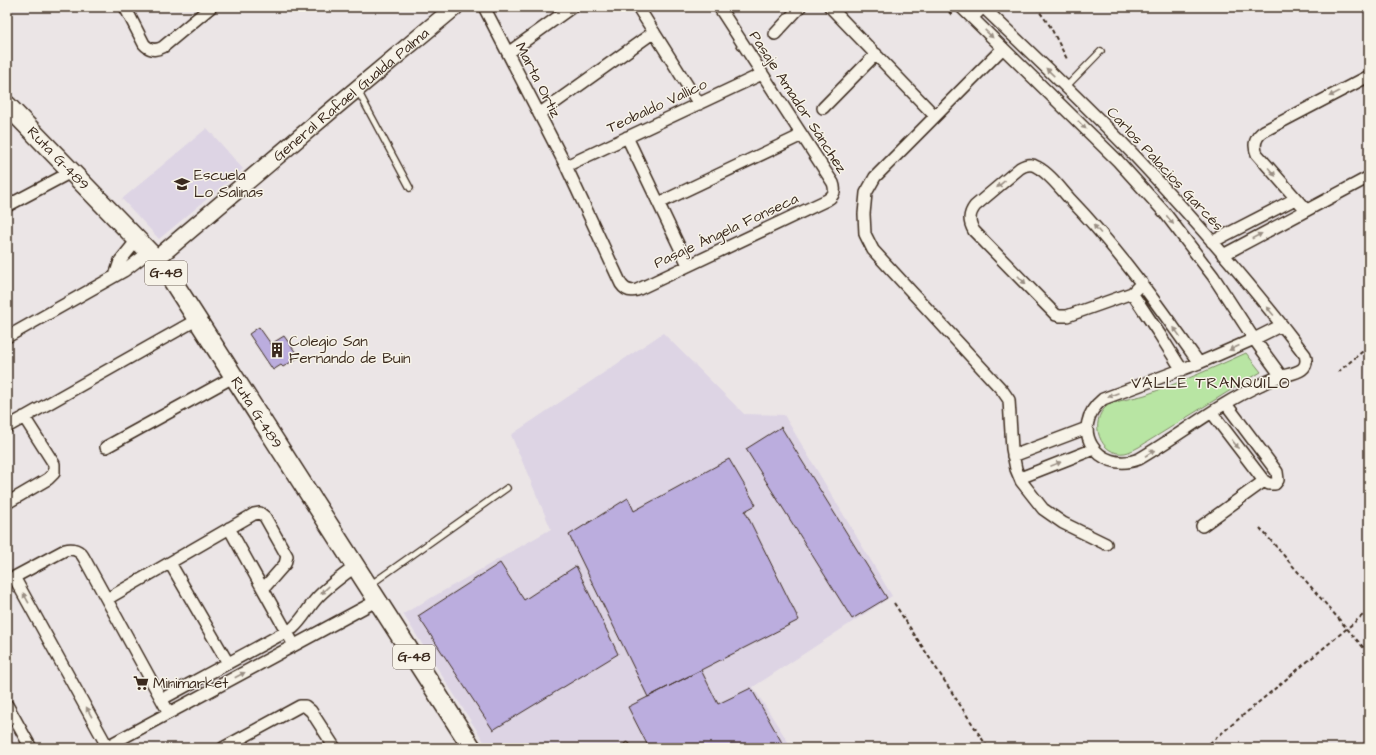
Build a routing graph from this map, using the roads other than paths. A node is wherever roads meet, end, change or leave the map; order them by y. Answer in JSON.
{"nodes":[{"id":1,"x":125,"y":7,"type":"edge"},
{"id":2,"x":211,"y":7,"type":"edge"},
{"id":3,"x":455,"y":7,"type":"edge"},
{"id":4,"x":484,"y":7,"type":"edge"},
{"id":5,"x":572,"y":7,"type":"edge"},
{"id":6,"x":638,"y":7,"type":"edge"},
{"id":7,"x":719,"y":7,"type":"edge"},
{"id":8,"x":800,"y":7,"type":"edge"},
{"id":9,"x":830,"y":7,"type":"edge"},
{"id":10,"x":961,"y":7,"type":"edge"},
{"id":11,"x":983,"y":7,"type":"edge"},
{"id":12,"x":972,"y":18,"type":"junction"},
{"id":13,"x":654,"y":32,"type":"junction"},
{"id":14,"x":775,"y":34,"type":"dead end"},
{"id":15,"x":1003,"y":48,"type":"junction"},
{"id":16,"x":1101,"y":51,"type":"dead end"},
{"id":17,"x":508,"y":53,"type":"junction"},
{"id":18,"x":876,"y":54,"type":"junction"},
{"id":19,"x":762,"y":74,"type":"junction"},
{"id":20,"x":1369,"y":76,"type":"edge"},
{"id":21,"x":1065,"y":87,"type":"junction"},
{"id":22,"x":356,"y":88,"type":"junction"},
{"id":23,"x":699,"y":104,"type":"junction"},
{"id":24,"x":7,"y":105,"type":"edge"},
{"id":25,"x":823,"y":108,"type":"dead end"},
{"id":26,"x":539,"y":114,"type":"junction"},
{"id":27,"x":935,"y":116,"type":"junction"},
{"id":28,"x":802,"y":135,"type":"junction"},
{"id":29,"x":627,"y":137,"type":"junction"},
{"id":30,"x":566,"y":166,"type":"junction"},
{"id":31,"x":71,"y":172,"type":"junction"},
{"id":32,"x":1369,"y":177,"type":"edge"},
{"id":33,"x":410,"y":188,"type":"dead end"},
{"id":34,"x":834,"y":193,"type":"joint"},
{"id":35,"x":1294,"y":199,"type":"junction"},
{"id":36,"x":659,"y":204,"type":"junction"},
{"id":37,"x":7,"y":206,"type":"edge"},
{"id":38,"x":1306,"y":210,"type":"junction"},
{"id":39,"x":1212,"y":242,"type":"junction"},
{"id":40,"x":147,"y":250,"type":"junction"},
{"id":41,"x":1223,"y":255,"type":"junction"},
{"id":42,"x":688,"y":265,"type":"junction"},
{"id":43,"x":114,"y":276,"type":"junction"},
{"id":44,"x":1142,"y":283,"type":"junction"},
{"id":45,"x":628,"y":290,"type":"joint"},
{"id":46,"x":1132,"y":293,"type":"junction"},
{"id":47,"x":198,"y":319,"type":"junction"},
{"id":48,"x":1282,"y":325,"type":"junction"},
{"id":49,"x":7,"y":337,"type":"edge"},
{"id":50,"x":1254,"y":339,"type":"junction"},
{"id":51,"x":1199,"y":363,"type":"junction"},
{"id":52,"x":1182,"y":370,"type":"junction"},
{"id":53,"x":235,"y":376,"type":"junction"},
{"id":54,"x":1281,"y":376,"type":"junction"},
{"id":55,"x":1226,"y":404,"type":"junction"},
{"id":56,"x":1212,"y":413,"type":"junction"},
{"id":57,"x":24,"y":417,"type":"junction"},
{"id":58,"x":7,"y":427,"type":"edge"},
{"id":59,"x":1087,"y":428,"type":"junction"},
{"id":60,"x":106,"y":447,"type":"dead end"},
{"id":61,"x":1094,"y":449,"type":"junction"},
{"id":62,"x":1013,"y":456,"type":"junction"},
{"id":63,"x":1020,"y":478,"type":"junction"},
{"id":64,"x":1264,"y":481,"type":"junction"},
{"id":65,"x":507,"y":488,"type":"dead end"},
{"id":66,"x":7,"y":503,"type":"edge"},
{"id":67,"x":1202,"y":526,"type":"dead end"},
{"id":68,"x":229,"y":528,"type":"junction"},
{"id":69,"x":1106,"y":544,"type":"dead end"},
{"id":70,"x":170,"y":563,"type":"junction"},
{"id":71,"x":356,"y":566,"type":"junction"},
{"id":72,"x":11,"y":579,"type":"edge"},
{"id":73,"x":264,"y":588,"type":"junction"},
{"id":74,"x":373,"y":593,"type":"junction"},
{"id":75,"x":107,"y":599,"type":"junction"},
{"id":76,"x":286,"y":631,"type":"junction"},
{"id":77,"x":294,"y":645,"type":"junction"},
{"id":78,"x":228,"y":663,"type":"junction"},
{"id":79,"x":162,"y":699,"type":"junction"},
{"id":80,"x":7,"y":705,"type":"edge"},
{"id":81,"x":169,"y":713,"type":"junction"},
{"id":82,"x":106,"y":747,"type":"edge"},
{"id":83,"x":31,"y":748,"type":"edge"},
{"id":84,"x":223,"y":748,"type":"edge"},
{"id":85,"x":335,"y":748,"type":"edge"},
{"id":86,"x":472,"y":748,"type":"edge"}],
"edges":[{"from":1,"to":2,"type":"street"},
{"from":3,"to":22,"type":"main road","name":"General Rafael Gualda Palma"},
{"from":4,"to":17,"type":"street","name":"Marta Ortiz"},
{"from":5,"to":17,"type":"street"},
{"from":6,"to":13,"type":"street"},
{"from":7,"to":19,"type":"street","name":"Pasaje Amador Sánchez"},
{"from":8,"to":14,"type":"street"},
{"from":9,"to":18,"type":"street"},
{"from":10,"to":12,"type":"street","name":"Carlos Palacios Garcés"},
{"from":11,"to":12,"type":"street","name":"Carlos Palacios Garcés"},
{"from":21,"to":11,"type":"street","name":"Carlos Palacios Garcés","one_way":true},
{"from":12,"to":15,"type":"street","name":"Carlos Palacios Garcés","one_way":true},
{"from":13,"to":23,"type":"street"},
{"from":13,"to":26,"type":"street"},
{"from":15,"to":27,"type":"street"},
{"from":15,"to":50,"type":"street","name":"Carlos Palacios Garcés","one_way":true},
{"from":16,"to":21,"type":"lane"},
{"from":17,"to":26,"type":"street","name":"Marta Ortiz"},
{"from":18,"to":25,"type":"street"},
{"from":18,"to":27,"type":"street"},
{"from":19,"to":23,"type":"street","name":"Teobaldo Vallico"},
{"from":19,"to":28,"type":"street","name":"Pasaje Amador Sánchez"},
{"from":20,"to":35,"type":"street","one_way":true},
{"from":21,"to":39,"type":"street","name":"Carlos Palacios Garcés"},
{"from":22,"to":33,"type":"lane"},
{"from":22,"to":40,"type":"main road","name":"General Rafael Gualda Palma"},
{"from":23,"to":29,"type":"street","name":"Teobaldo Vallico"},
{"from":24,"to":31,"type":"main road","name":"Ruta G-489","number":"G-48"},
{"from":26,"to":30,"type":"street","name":"Marta Ortiz"},
{"from":27,"to":62,"type":"street"},
{"from":28,"to":34,"type":"street","name":"Pasaje Amador Sánchez"},
{"from":28,"to":36,"type":"street"},
{"from":29,"to":30,"type":"street","name":"Teobaldo Vallico"},
{"from":29,"to":36,"type":"street"},
{"from":30,"to":45,"type":"street","name":"Marta Ortiz"},
{"from":31,"to":37,"type":"street"},
{"from":31,"to":40,"type":"main road","name":"Ruta G-489","number":"G-48"},
{"from":32,"to":38,"type":"street"},
{"from":34,"to":42,"type":"street","name":"Pasaje Ángela Fonseca"},
{"from":35,"to":38,"type":"street"},
{"from":35,"to":39,"type":"street"},
{"from":36,"to":42,"type":"street"},
{"from":41,"to":38,"type":"street","one_way":true},
{"from":39,"to":41,"type":"street","name":"Carlos Palacios Garcés"},
{"from":40,"to":43,"type":"street"},
{"from":40,"to":43,"type":"street"},
{"from":40,"to":47,"type":"main road","name":"Ruta G-489","number":"G-48"},
{"from":48,"to":41,"type":"street","name":"Carlos Palacios Garcés","one_way":true},
{"from":42,"to":45,"type":"street","name":"Pasaje Ángela Fonseca"},
{"from":43,"to":49,"type":"street"},
{"from":44,"to":46,"type":"street"},
{"from":44,"to":46,"type":"street","one_way":true},
{"from":51,"to":44,"type":"street","one_way":true},
{"from":46,"to":52,"type":"street"},
{"from":47,"to":53,"type":"main road","name":"Ruta G-489","number":"G-48"},
{"from":47,"to":57,"type":"street"},
{"from":48,"to":50,"type":"street"},
{"from":48,"to":54,"type":"street","name":"Carlos Palacios Garcés"},
{"from":50,"to":51,"type":"street","one_way":true},
{"from":50,"to":54,"type":"street","name":"Carlos Palacios Garcés"},
{"from":51,"to":52,"type":"street"},
{"from":52,"to":59,"type":"street","one_way":true},
{"from":53,"to":60,"type":"street"},
{"from":53,"to":71,"type":"main road","name":"Ruta G-489","number":"G-48"},
{"from":54,"to":55,"type":"street"},
{"from":55,"to":56,"type":"street"},
{"from":55,"to":64,"type":"street"},
{"from":61,"to":56,"type":"street","one_way":true},
{"from":56,"to":64,"type":"street","one_way":true},
{"from":57,"to":58,"type":"street"},
{"from":57,"to":66,"type":"street"},
{"from":59,"to":61,"type":"street"},
{"from":59,"to":62,"type":"street"},
{"from":63,"to":61,"type":"street","one_way":true},
{"from":62,"to":63,"type":"street"},
{"from":63,"to":69,"type":"street"},
{"from":64,"to":67,"type":"street"},
{"from":65,"to":74,"type":"lane"},
{"from":68,"to":70,"type":"street"},
{"from":68,"to":73,"type":"street"},
{"from":68,"to":73,"type":"street"},
{"from":70,"to":75,"type":"street"},
{"from":70,"to":78,"type":"street"},
{"from":71,"to":74,"type":"main road","name":"Ruta G-489","number":"G-48"},
{"from":71,"to":76,"type":"street","one_way":true},
{"from":72,"to":75,"type":"street"},
{"from":82,"to":72,"type":"street","one_way":true},
{"from":73,"to":76,"type":"street"},
{"from":74,"to":77,"type":"street"},
{"from":74,"to":86,"type":"main road","name":"Ruta G-489","number":"G-48"},
{"from":75,"to":79,"type":"street"},
{"from":76,"to":77,"type":"street"},
{"from":76,"to":78,"type":"street"},
{"from":81,"to":77,"type":"street","one_way":true},
{"from":78,"to":79,"type":"street"},
{"from":79,"to":81,"type":"street"},
{"from":80,"to":83,"type":"street"},
{"from":81,"to":82,"type":"street"},
{"from":84,"to":85,"type":"street"}]}
